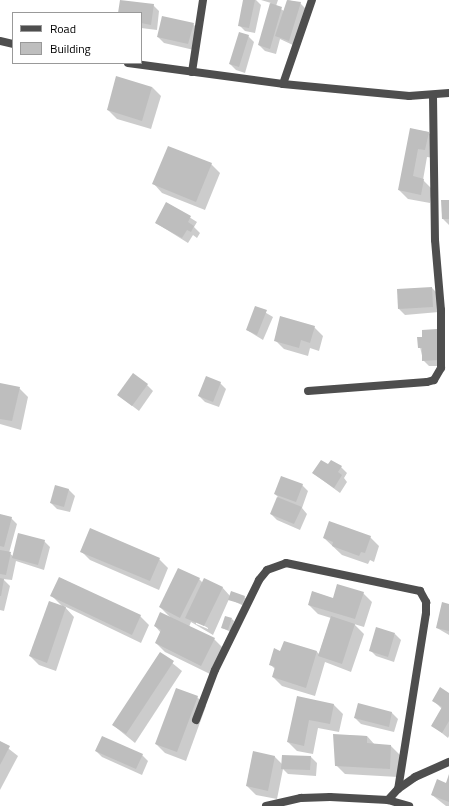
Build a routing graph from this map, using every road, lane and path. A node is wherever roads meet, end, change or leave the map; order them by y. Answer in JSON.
{"nodes":[{"id":1,"x":203,"y":0,"type":"edge"},
{"id":2,"x":312,"y":0,"type":"edge"},
{"id":3,"x":0,"y":41,"type":"edge"},
{"id":4,"x":12,"y":44,"type":"edge"},
{"id":5,"x":135,"y":64,"type":"edge"},
{"id":6,"x":192,"y":72,"type":"junction"},
{"id":7,"x":283,"y":84,"type":"junction"},
{"id":8,"x":449,"y":93,"type":"edge"},
{"id":9,"x":433,"y":96,"type":"junction"},
{"id":10,"x":308,"y":391,"type":"dead end"},
{"id":11,"x":196,"y":720,"type":"dead end"},
{"id":12,"x":449,"y":762,"type":"edge"},
{"id":13,"x":398,"y":789,"type":"junction"},
{"id":14,"x":388,"y":800,"type":"junction"},
{"id":15,"x":266,"y":806,"type":"edge"},
{"id":16,"x":409,"y":806,"type":"edge"}],
"edges":[{"from":1,"to":6,"type":"street"},
{"from":2,"to":7,"type":"street"},
{"from":3,"to":4,"type":"street"},
{"from":5,"to":6,"type":"street"},
{"from":6,"to":7,"type":"street"},
{"from":7,"to":9,"type":"street"},
{"from":8,"to":9,"type":"street"},
{"from":9,"to":10,"type":"street"},
{"from":11,"to":13,"type":"street"},
{"from":12,"to":13,"type":"street"},
{"from":13,"to":14,"type":"street"},
{"from":14,"to":15,"type":"street"},
{"from":14,"to":16,"type":"street"}]}
